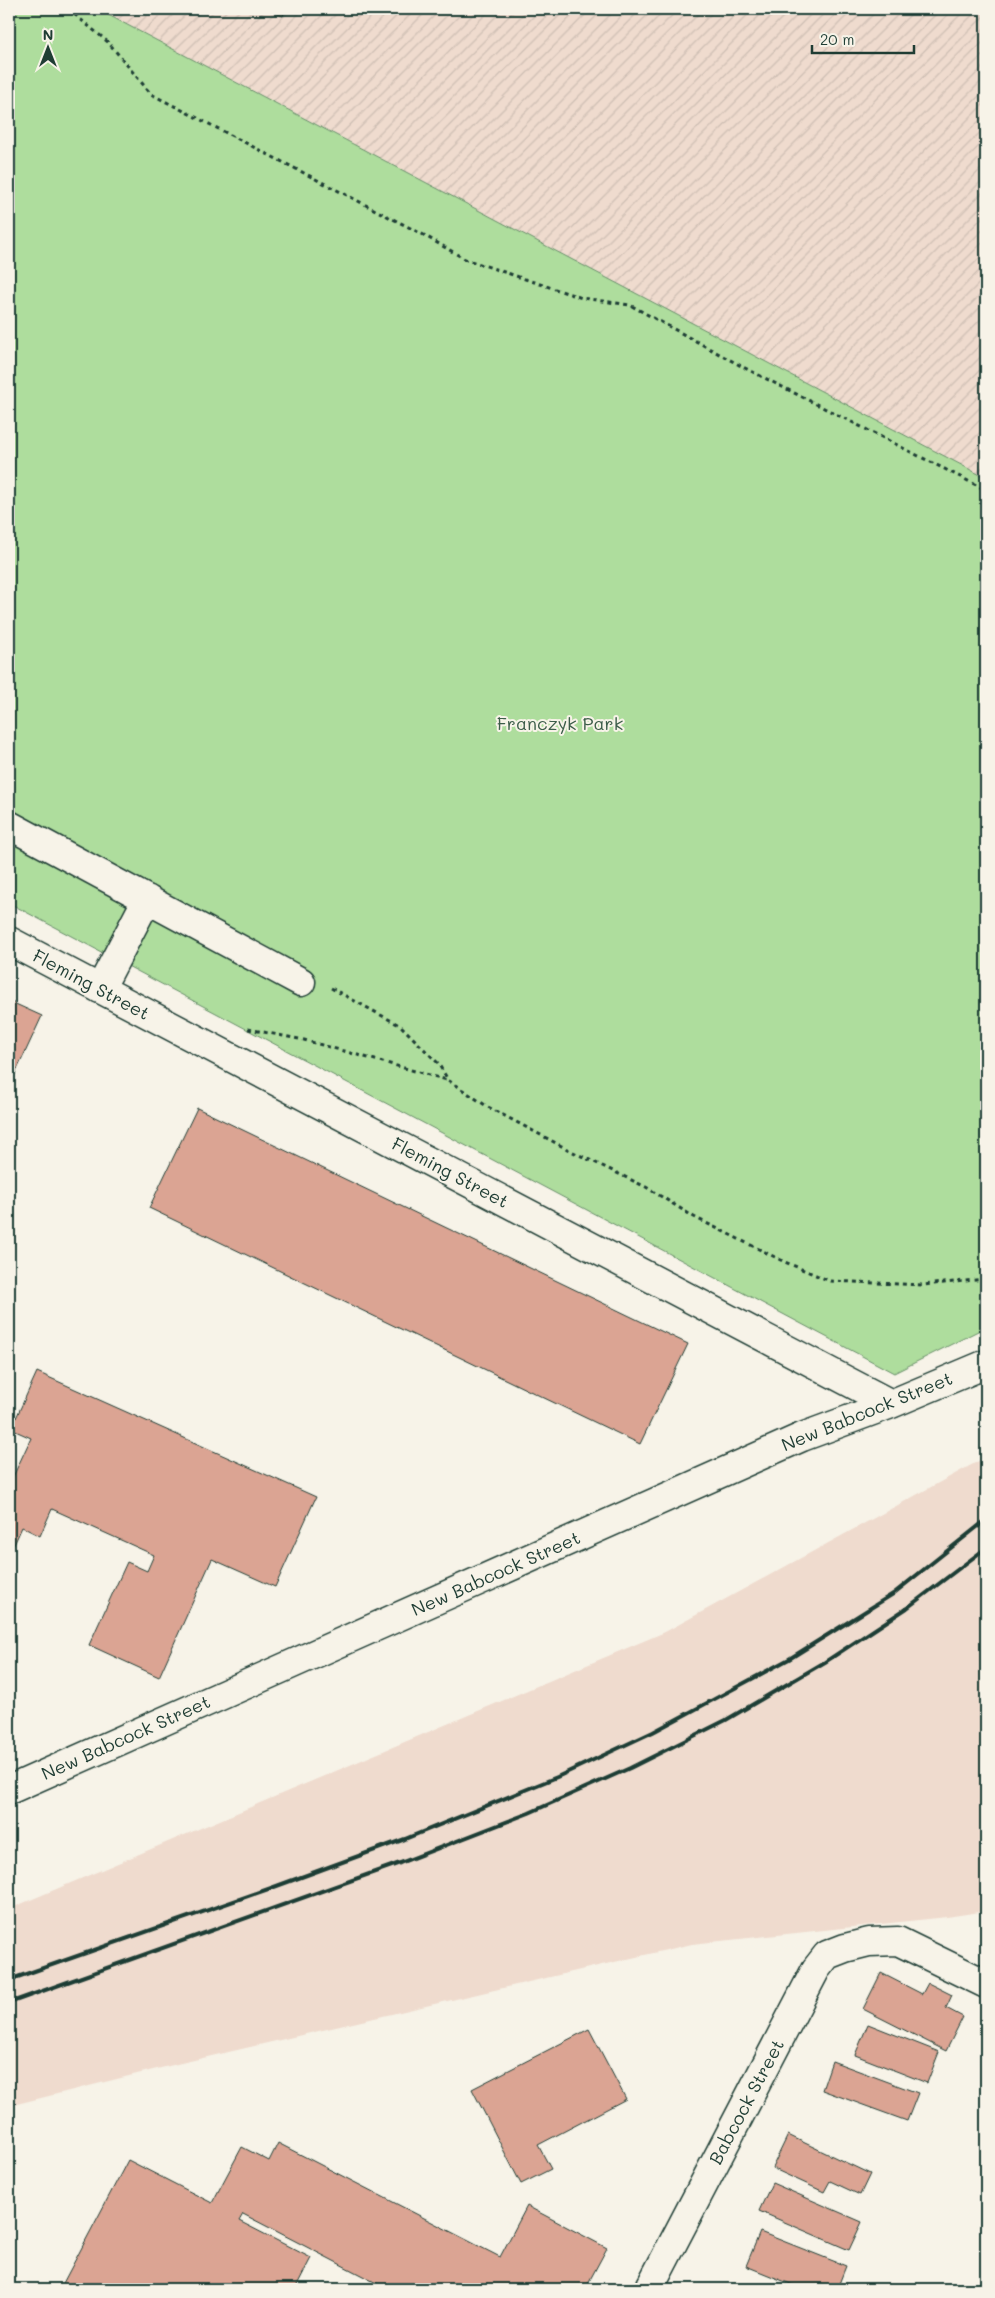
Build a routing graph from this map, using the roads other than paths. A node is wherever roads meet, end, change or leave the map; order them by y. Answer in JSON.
{"nodes":[{"id":1,"x":9,"y":826,"type":"edge"},
{"id":2,"x":146,"y":899,"type":"junction"},
{"id":3,"x":9,"y":941,"type":"edge"},
{"id":4,"x":301,"y":982,"type":"road end"},
{"id":5,"x":100,"y":989,"type":"junction"},
{"id":6,"x":986,"y":1364,"type":"edge"},
{"id":7,"x":891,"y":1404,"type":"junction"},
{"id":8,"x":9,"y":1790,"type":"edge"},
{"id":9,"x":986,"y":1984,"type":"edge"},
{"id":10,"x":649,"y":2289,"type":"edge"}],
"edges":[{"from":1,"to":2,"type":"street"},
{"from":2,"to":4,"type":"street"},
{"from":2,"to":5,"type":"street"},
{"from":3,"to":5,"type":"street","name":"Fleming Street"},
{"from":5,"to":7,"type":"street","name":"Fleming Street"},
{"from":6,"to":7,"type":"street","name":"New Babcock Street"},
{"from":7,"to":8,"type":"street","name":"New Babcock Street"},
{"from":9,"to":10,"type":"street","name":"Babcock Street"}]}
